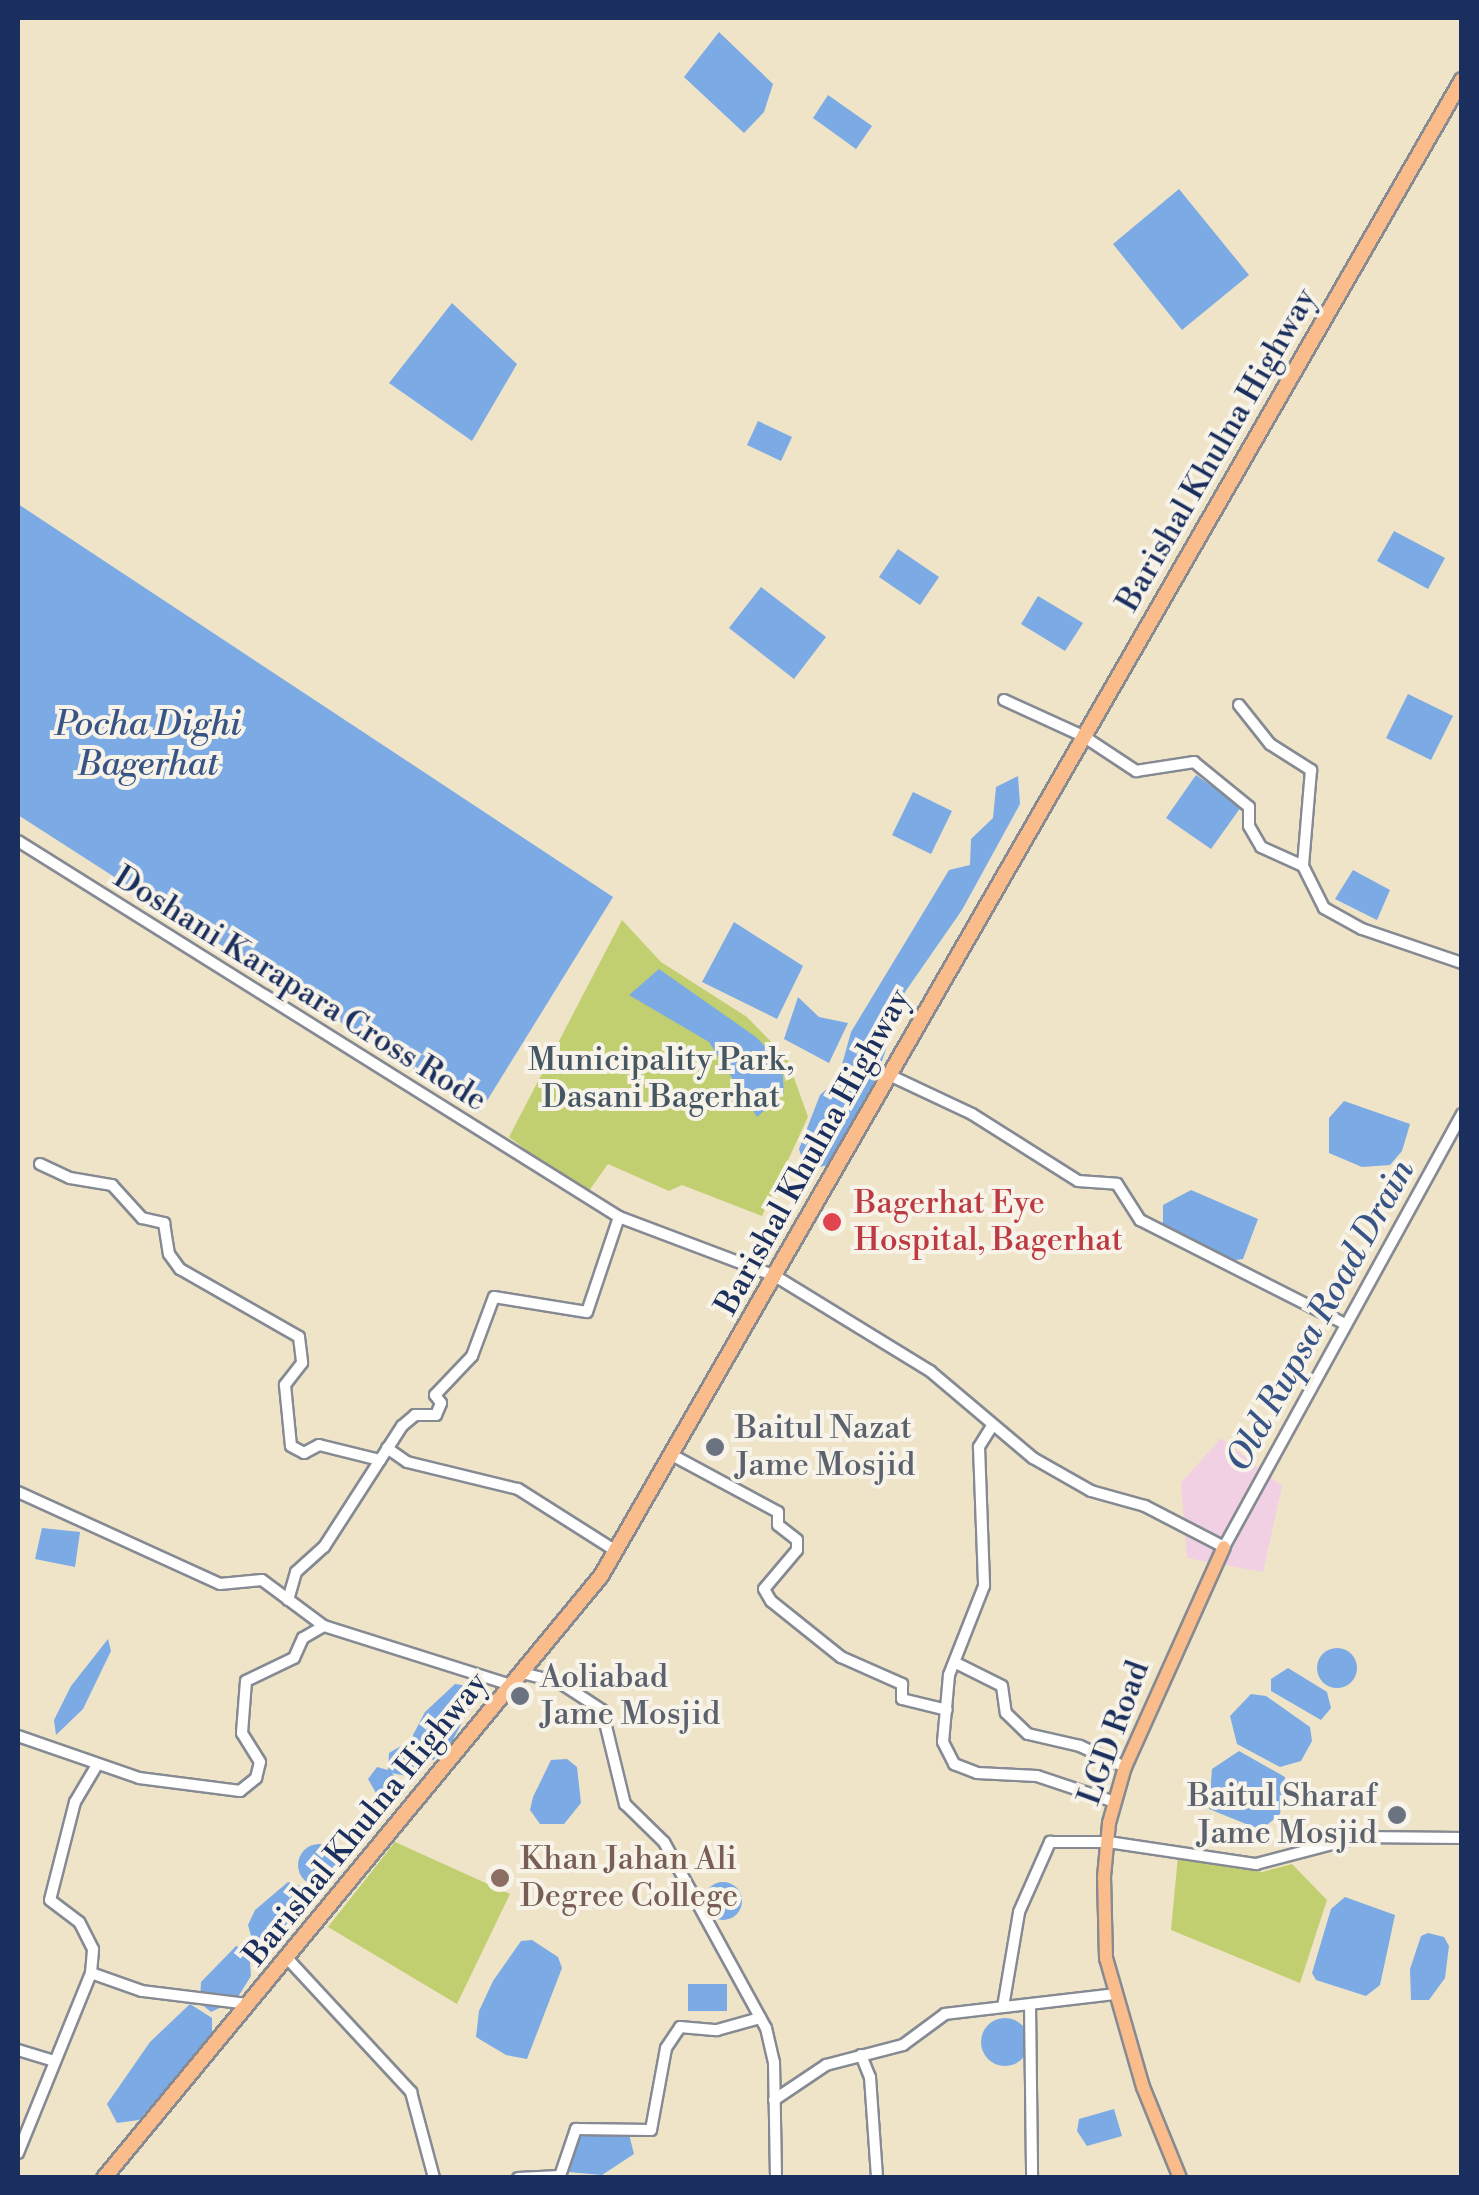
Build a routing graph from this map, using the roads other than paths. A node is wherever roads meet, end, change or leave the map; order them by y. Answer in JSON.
{"nodes":[{"id":1,"x":1462,"y":80,"type":"edge"},
{"id":2,"x":1004,"y":700,"type":"dead end"},
{"id":3,"x":1238,"y":704,"type":"dead end"},
{"id":4,"x":1083,"y":736,"type":"junction"},
{"id":5,"x":18,"y":841,"type":"edge"},
{"id":6,"x":1303,"y":866,"type":"junction"},
{"id":7,"x":1462,"y":963,"type":"edge"},
{"id":8,"x":887,"y":1074,"type":"junction"},
{"id":9,"x":1462,"y":1114,"type":"edge"},
{"id":10,"x":40,"y":1164,"type":"dead end"},
{"id":11,"x":619,"y":1217,"type":"junction"},
{"id":12,"x":776,"y":1276,"type":"junction"},
{"id":13,"x":1343,"y":1323,"type":"dead end"},
{"id":14,"x":992,"y":1426,"type":"junction"},
{"id":15,"x":387,"y":1448,"type":"junction"},
{"id":16,"x":672,"y":1455,"type":"junction"},
{"id":17,"x":380,"y":1460,"type":"junction"},
{"id":18,"x":18,"y":1492,"type":"edge"},
{"id":19,"x":1224,"y":1547,"type":"junction"},
{"id":20,"x":616,"y":1550,"type":"junction"},
{"id":21,"x":288,"y":1600,"type":"junction"},
{"id":22,"x":324,"y":1626,"type":"junction"},
{"id":23,"x":956,"y":1663,"type":"junction"},
{"id":24,"x":517,"y":1679,"type":"junction"},
{"id":25,"x":947,"y":1710,"type":"junction"},
{"id":26,"x":18,"y":1736,"type":"edge"},
{"id":27,"x":97,"y":1764,"type":"junction"},
{"id":28,"x":1125,"y":1767,"type":"junction"},
{"id":29,"x":1114,"y":1802,"type":"junction"},
{"id":30,"x":1462,"y":1838,"type":"edge"},
{"id":31,"x":1108,"y":1842,"type":"junction"},
{"id":32,"x":287,"y":1958,"type":"junction"},
{"id":33,"x":92,"y":1973,"type":"junction"},
{"id":34,"x":1116,"y":1994,"type":"junction"},
{"id":35,"x":248,"y":2004,"type":"junction"},
{"id":36,"x":1030,"y":2005,"type":"junction"},
{"id":37,"x":1003,"y":2007,"type":"junction"},
{"id":38,"x":760,"y":2018,"type":"junction"},
{"id":39,"x":18,"y":2050,"type":"edge"},
{"id":40,"x":861,"y":2055,"type":"junction"},
{"id":41,"x":53,"y":2061,"type":"junction"},
{"id":42,"x":774,"y":2100,"type":"junction"},
{"id":43,"x":18,"y":2153,"type":"edge"},
{"id":44,"x":104,"y":2178,"type":"edge"},
{"id":45,"x":434,"y":2178,"type":"edge"},
{"id":46,"x":518,"y":2178,"type":"edge"},
{"id":47,"x":776,"y":2178,"type":"edge"},
{"id":48,"x":877,"y":2178,"type":"edge"},
{"id":49,"x":1032,"y":2178,"type":"edge"},
{"id":50,"x":1180,"y":2178,"type":"edge"}],
"edges":[{"from":1,"to":4,"type":"highway","name":"Barishal Khulna Highway"},
{"from":2,"to":4,"type":"street"},
{"from":3,"to":6,"type":"street"},
{"from":4,"to":6,"type":"street"},
{"from":4,"to":8,"type":"highway","name":"Barishal Khulna Highway"},
{"from":5,"to":11,"type":"street","name":"Doshani Karapara Cross Rode"},
{"from":6,"to":7,"type":"street"},
{"from":8,"to":12,"type":"highway","name":"Barishal Khulna Highway"},
{"from":8,"to":13,"type":"street"},
{"from":9,"to":19,"type":"street"},
{"from":10,"to":17,"type":"street"},
{"from":11,"to":12,"type":"street","name":"Doshani Karapara Cross Rode"},
{"from":11,"to":15,"type":"street"},
{"from":12,"to":14,"type":"street","name":"Doshani Karapara Cross Rode"},
{"from":12,"to":16,"type":"highway","name":"Barishal Khulna Highway"},
{"from":14,"to":19,"type":"street","name":"Doshani Karapara Cross Rode"},
{"from":14,"to":23,"type":"street"},
{"from":15,"to":17,"type":"street"},
{"from":15,"to":20,"type":"street"},
{"from":16,"to":20,"type":"highway","name":"Barishal Khulna Highway"},
{"from":16,"to":25,"type":"street"},
{"from":17,"to":21,"type":"street"},
{"from":18,"to":21,"type":"street"},
{"from":19,"to":28,"type":"main road","name":"LGD Road"},
{"from":20,"to":24,"type":"highway","name":"Barishal Khulna Highway"},
{"from":21,"to":22,"type":"street"},
{"from":22,"to":24,"type":"street"},
{"from":22,"to":27,"type":"street"},
{"from":23,"to":25,"type":"street"},
{"from":23,"to":28,"type":"street"},
{"from":24,"to":32,"type":"highway","name":"Barishal Khulna Highway"},
{"from":24,"to":38,"type":"street"},
{"from":25,"to":29,"type":"street"},
{"from":26,"to":27,"type":"street"},
{"from":27,"to":33,"type":"street"},
{"from":28,"to":29,"type":"main road","name":"LGD Road"},
{"from":29,"to":31,"type":"main road","name":"LGD Road"},
{"from":30,"to":31,"type":"street"},
{"from":31,"to":34,"type":"main road","name":"LGD Road"},
{"from":31,"to":37,"type":"street"},
{"from":32,"to":35,"type":"highway","name":"Barishal Khulna Highway"},
{"from":32,"to":45,"type":"street"},
{"from":33,"to":35,"type":"street"},
{"from":33,"to":41,"type":"street"},
{"from":34,"to":36,"type":"street"},
{"from":34,"to":50,"type":"main road","name":"LGD Road"},
{"from":35,"to":44,"type":"highway","name":"Barishal Khulna Highway"},
{"from":36,"to":37,"type":"street"},
{"from":36,"to":49,"type":"street"},
{"from":37,"to":40,"type":"street"},
{"from":38,"to":42,"type":"street"},
{"from":38,"to":46,"type":"street"},
{"from":39,"to":41,"type":"street"},
{"from":40,"to":42,"type":"street"},
{"from":40,"to":48,"type":"street"},
{"from":41,"to":43,"type":"street"},
{"from":42,"to":47,"type":"street"}]}
